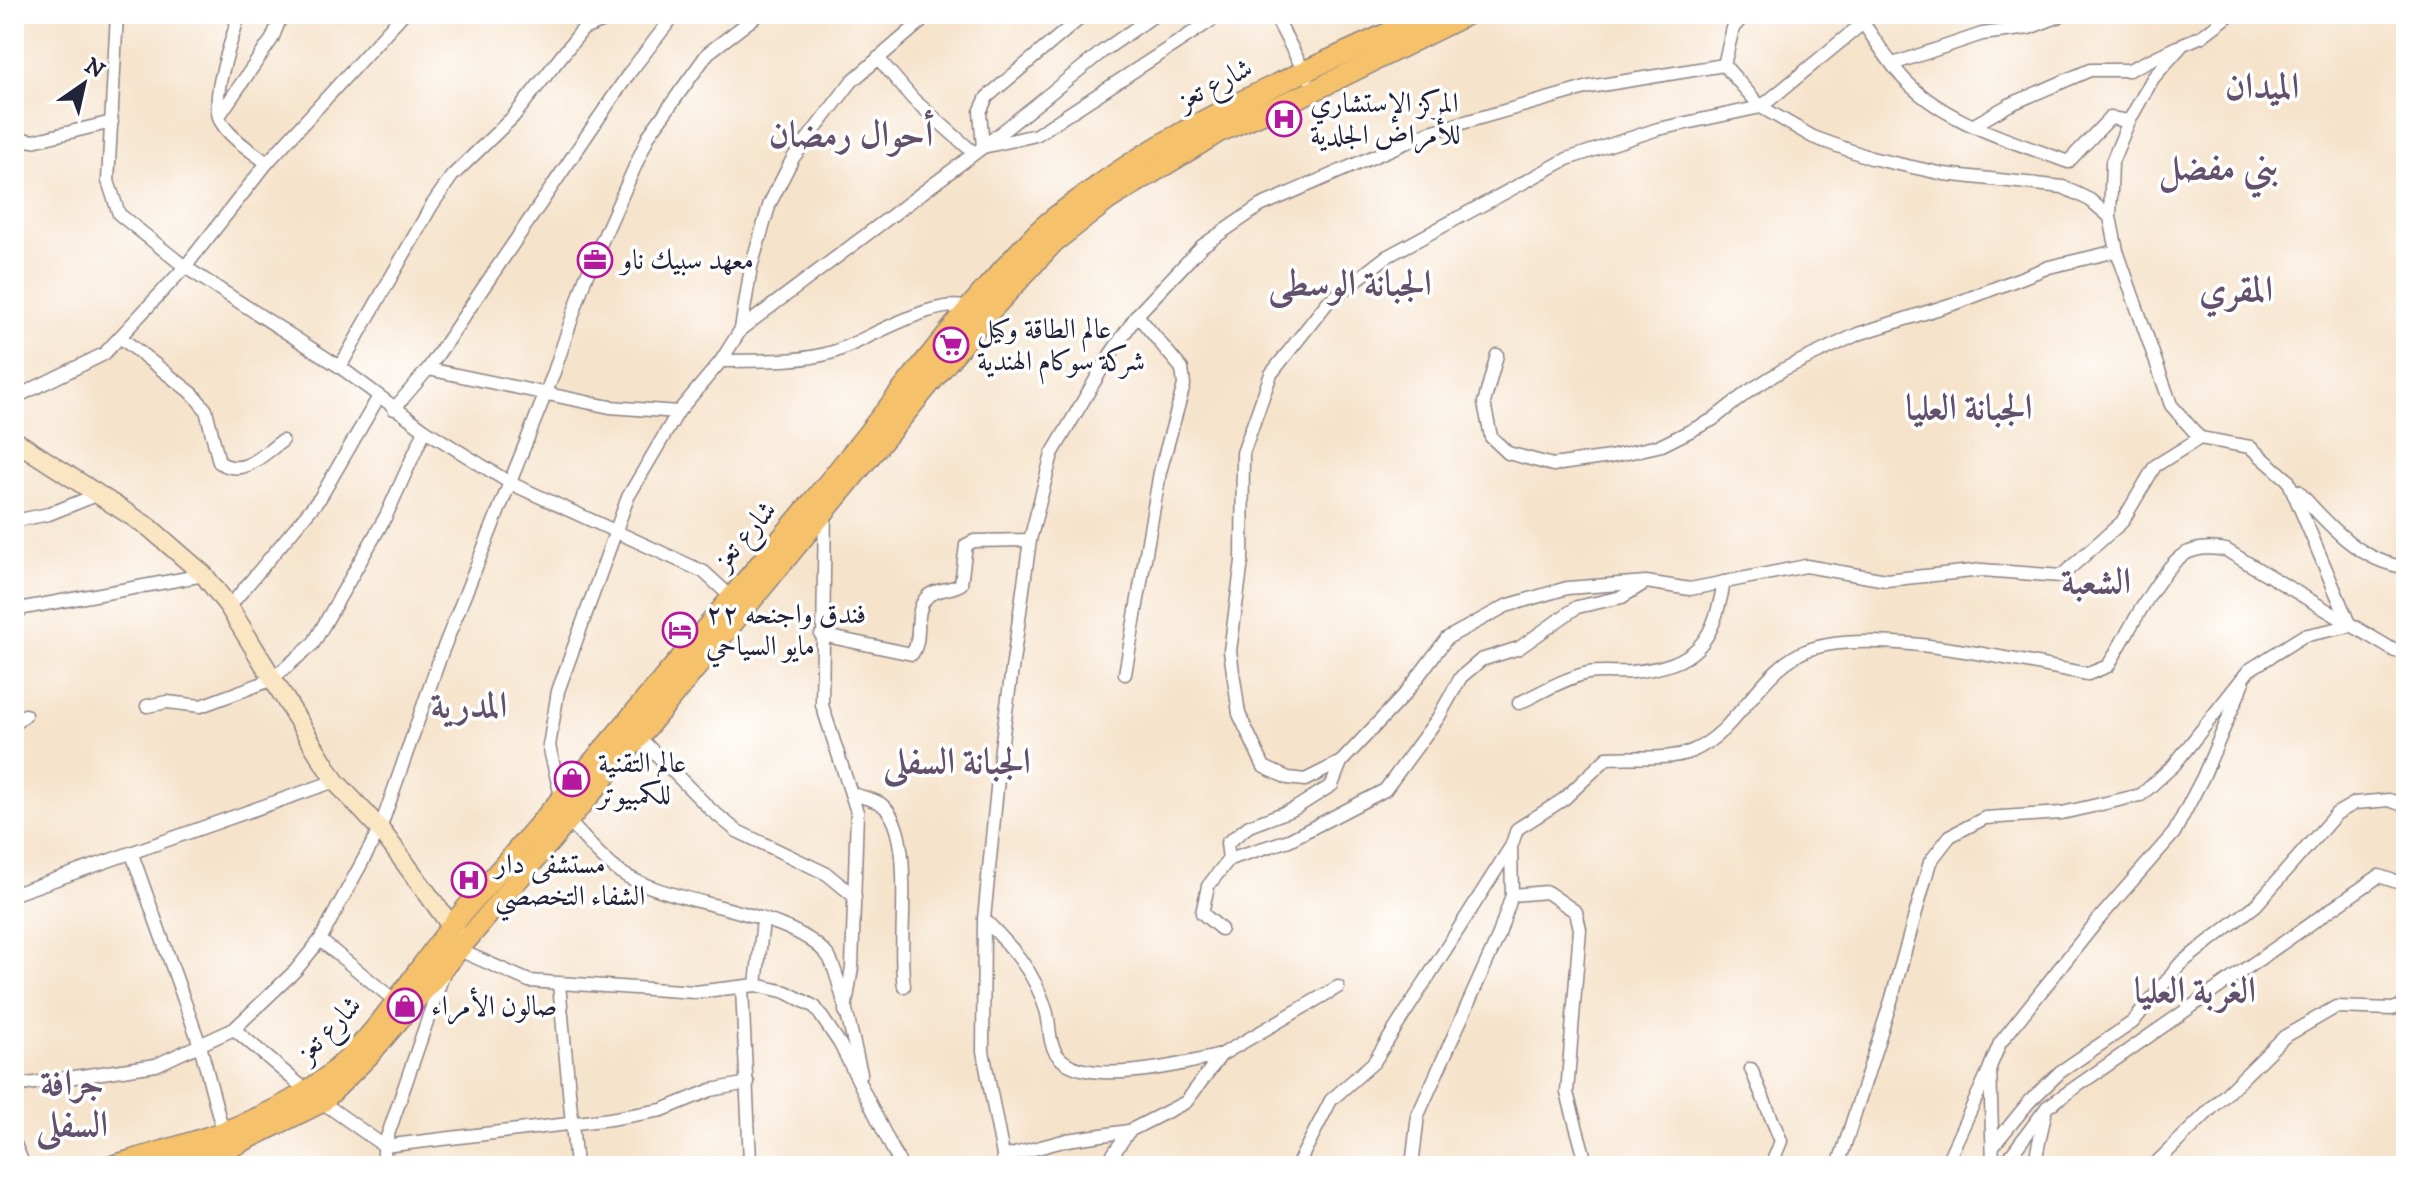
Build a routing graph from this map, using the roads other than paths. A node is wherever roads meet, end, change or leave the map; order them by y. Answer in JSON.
{"nodes":[{"id":1,"x":117,"y":14,"type":"edge"},
{"id":2,"x":239,"y":14,"type":"edge"},
{"id":3,"x":282,"y":14,"type":"edge"},
{"id":4,"x":403,"y":14,"type":"edge"},
{"id":5,"x":623,"y":14,"type":"edge"},
{"id":6,"x":675,"y":14,"type":"edge"},
{"id":7,"x":759,"y":14,"type":"edge"},
{"id":8,"x":930,"y":14,"type":"edge"},
{"id":9,"x":1085,"y":14,"type":"edge"},
{"id":10,"x":1156,"y":14,"type":"edge"},
{"id":11,"x":1221,"y":14,"type":"edge"},
{"id":12,"x":1274,"y":14,"type":"edge"},
{"id":13,"x":1429,"y":14,"type":"edge"},
{"id":14,"x":1468,"y":14,"type":"edge"},
{"id":15,"x":1745,"y":14,"type":"edge"},
{"id":16,"x":2032,"y":14,"type":"edge"},
{"id":17,"x":2231,"y":14,"type":"edge"},
{"id":18,"x":2062,"y":15,"type":"edge"},
{"id":19,"x":1862,"y":18,"type":"edge"},
{"id":20,"x":2183,"y":44,"type":"junction"},
{"id":21,"x":878,"y":58,"type":"junction"},
{"id":22,"x":1893,"y":64,"type":"junction"},
{"id":23,"x":1724,"y":65,"type":"junction"},
{"id":24,"x":1305,"y":71,"type":"junction"},
{"id":25,"x":1313,"y":91,"type":"junction"},
{"id":26,"x":1761,"y":107,"type":"junction"},
{"id":27,"x":219,"y":116,"type":"junction"},
{"id":28,"x":2129,"y":121,"type":"junction"},
{"id":29,"x":112,"y":122,"type":"junction"},
{"id":30,"x":1974,"y":125,"type":"junction"},
{"id":31,"x":14,"y":138,"type":"edge"},
{"id":32,"x":979,"y":150,"type":"junction"},
{"id":33,"x":267,"y":163,"type":"junction"},
{"id":34,"x":2110,"y":217,"type":"junction"},
{"id":35,"x":2117,"y":251,"type":"junction"},
{"id":36,"x":185,"y":267,"type":"junction"},
{"id":37,"x":976,"y":313,"type":"junction"},
{"id":38,"x":1137,"y":315,"type":"junction"},
{"id":39,"x":741,"y":329,"type":"junction"},
{"id":40,"x":120,"y":337,"type":"junction"},
{"id":41,"x":1497,"y":355,"type":"dead end"},
{"id":42,"x":721,"y":361,"type":"junction"},
{"id":43,"x":340,"y":367,"type":"junction"},
{"id":44,"x":428,"y":369,"type":"junction"},
{"id":45,"x":544,"y":393,"type":"junction"},
{"id":46,"x":14,"y":398,"type":"edge"},
{"id":47,"x":378,"y":398,"type":"junction"},
{"id":48,"x":394,"y":409,"type":"junction"},
{"id":49,"x":678,"y":412,"type":"junction"},
{"id":50,"x":425,"y":430,"type":"junction"},
{"id":51,"x":2200,"y":438,"type":"junction"},
{"id":52,"x":14,"y":440,"type":"edge"},
{"id":53,"x":282,"y":441,"type":"dead end"},
{"id":54,"x":2288,"y":480,"type":"junction"},
{"id":55,"x":510,"y":483,"type":"junction"},
{"id":56,"x":99,"y":494,"type":"junction"},
{"id":57,"x":820,"y":506,"type":"junction"},
{"id":58,"x":14,"y":521,"type":"edge"},
{"id":59,"x":616,"y":529,"type":"junction"},
{"id":60,"x":1030,"y":540,"type":"junction"},
{"id":61,"x":2406,"y":567,"type":"edge"},
{"id":62,"x":204,"y":575,"type":"junction"},
{"id":63,"x":1646,"y":582,"type":"junction"},
{"id":64,"x":1724,"y":582,"type":"junction"},
{"id":65,"x":730,"y":596,"type":"junction"},
{"id":66,"x":229,"y":607,"type":"junction"},
{"id":67,"x":14,"y":614,"type":"edge"},
{"id":68,"x":2350,"y":626,"type":"junction"},
{"id":69,"x":821,"y":635,"type":"junction"},
{"id":70,"x":2406,"y":651,"type":"edge"},
{"id":71,"x":2249,"y":670,"type":"junction"},
{"id":72,"x":1125,"y":674,"type":"dead end"},
{"id":73,"x":271,"y":680,"type":"junction"},
{"id":74,"x":1519,"y":703,"type":"dead end"},
{"id":75,"x":147,"y":706,"type":"dead end"},
{"id":76,"x":25,"y":715,"type":"dead end"},
{"id":77,"x":14,"y":724,"type":"edge"},
{"id":78,"x":639,"y":737,"type":"junction"},
{"id":79,"x":1341,"y":762,"type":"junction"},
{"id":80,"x":335,"y":781,"type":"junction"},
{"id":81,"x":851,"y":793,"type":"junction"},
{"id":82,"x":562,"y":800,"type":"junction"},
{"id":83,"x":2406,"y":806,"type":"edge"},
{"id":84,"x":568,"y":821,"type":"junction"},
{"id":85,"x":380,"y":829,"type":"junction"},
{"id":86,"x":1511,"y":847,"type":"junction"},
{"id":87,"x":132,"y":854,"type":"junction"},
{"id":88,"x":1229,"y":859,"type":"junction"},
{"id":89,"x":2406,"y":885,"type":"edge"},
{"id":90,"x":14,"y":894,"type":"edge"},
{"id":91,"x":1512,"y":895,"type":"junction"},
{"id":92,"x":855,"y":897,"type":"junction"},
{"id":93,"x":984,"y":919,"type":"junction"},
{"id":94,"x":763,"y":920,"type":"junction"},
{"id":95,"x":450,"y":927,"type":"junction"},
{"id":96,"x":1221,"y":929,"type":"dead end"},
{"id":97,"x":320,"y":940,"type":"junction"},
{"id":98,"x":457,"y":953,"type":"junction"},
{"id":99,"x":559,"y":984,"type":"junction"},
{"id":100,"x":756,"y":985,"type":"junction"},
{"id":101,"x":904,"y":986,"type":"dead end"},
{"id":102,"x":742,"y":987,"type":"junction"},
{"id":103,"x":1338,"y":987,"type":"dead end"},
{"id":104,"x":394,"y":1000,"type":"junction"},
{"id":105,"x":2406,"y":1005,"type":"edge"},
{"id":106,"x":845,"y":1011,"type":"junction"},
{"id":107,"x":234,"y":1029,"type":"junction"},
{"id":108,"x":200,"y":1045,"type":"junction"},
{"id":109,"x":1221,"y":1055,"type":"junction"},
{"id":110,"x":1990,"y":1067,"type":"junction"},
{"id":111,"x":1751,"y":1069,"type":"dead end"},
{"id":112,"x":748,"y":1083,"type":"junction"},
{"id":113,"x":14,"y":1086,"type":"edge"},
{"id":114,"x":314,"y":1096,"type":"junction"},
{"id":115,"x":867,"y":1096,"type":"junction"},
{"id":116,"x":2047,"y":1107,"type":"junction"},
{"id":117,"x":572,"y":1123,"type":"junction"},
{"id":118,"x":1129,"y":1131,"type":"junction"},
{"id":119,"x":14,"y":1142,"type":"edge"},
{"id":120,"x":384,"y":1146,"type":"junction"},
{"id":121,"x":1993,"y":1146,"type":"junction"},
{"id":122,"x":228,"y":1149,"type":"edge"},
{"id":123,"x":750,"y":1161,"type":"junction"},
{"id":124,"x":1004,"y":1161,"type":"edge"},
{"id":125,"x":24,"y":1166,"type":"edge"},
{"id":126,"x":111,"y":1166,"type":"edge"},
{"id":127,"x":171,"y":1166,"type":"edge"},
{"id":128,"x":384,"y":1166,"type":"edge"},
{"id":129,"x":576,"y":1166,"type":"edge"},
{"id":130,"x":724,"y":1166,"type":"edge"},
{"id":131,"x":771,"y":1166,"type":"edge"},
{"id":132,"x":901,"y":1166,"type":"edge"},
{"id":133,"x":1105,"y":1166,"type":"edge"},
{"id":134,"x":1297,"y":1166,"type":"edge"},
{"id":135,"x":1412,"y":1166,"type":"edge"},
{"id":136,"x":1587,"y":1166,"type":"edge"},
{"id":137,"x":1771,"y":1166,"type":"edge"},
{"id":138,"x":1838,"y":1166,"type":"edge"},
{"id":139,"x":1945,"y":1166,"type":"edge"},
{"id":140,"x":1993,"y":1166,"type":"edge"},
{"id":141,"x":2003,"y":1166,"type":"edge"},
{"id":142,"x":2034,"y":1166,"type":"edge"},
{"id":143,"x":2153,"y":1166,"type":"edge"}],
"edges":[{"from":1,"to":29,"type":"street"},
{"from":2,"to":27,"type":"street"},
{"from":3,"to":27,"type":"street"},
{"from":4,"to":33,"type":"street"},
{"from":5,"to":43,"type":"street"},
{"from":6,"to":44,"type":"street"},
{"from":7,"to":45,"type":"street"},
{"from":8,"to":21,"type":"street"},
{"from":9,"to":32,"type":"street"},
{"from":10,"to":32,"type":"street"},
{"from":11,"to":32,"type":"street"},
{"from":12,"to":24,"type":"street"},
{"from":13,"to":24,"type":"main road","name":"شارع تعز"},
{"from":14,"to":25,"type":"main road","name":"شارع تعز"},
{"from":15,"to":23,"type":"street"},
{"from":16,"to":18,"type":"street"},
{"from":17,"to":20,"type":"street"},
{"from":18,"to":22,"type":"street"},
{"from":19,"to":22,"type":"street"},
{"from":19,"to":26,"type":"street"},
{"from":20,"to":28,"type":"street"},
{"from":20,"to":30,"type":"street"},
{"from":21,"to":32,"type":"street"},
{"from":21,"to":39,"type":"street"},
{"from":22,"to":30,"type":"street"},
{"from":23,"to":26,"type":"street"},
{"from":23,"to":38,"type":"street"},
{"from":24,"to":25,"type":"street"},
{"from":24,"to":37,"type":"main road","name":"شارع تعز"},
{"from":25,"to":37,"type":"main road","name":"شارع تعز"},
{"from":26,"to":34,"type":"street"},
{"from":26,"to":79,"type":"street"},
{"from":27,"to":33,"type":"street"},
{"from":28,"to":30,"type":"street"},
{"from":28,"to":34,"type":"street"},
{"from":29,"to":31,"type":"street"},
{"from":29,"to":36,"type":"street"},
{"from":32,"to":39,"type":"street"},
{"from":33,"to":36,"type":"street"},
{"from":34,"to":35,"type":"street"},
{"from":35,"to":41,"type":"street"},
{"from":35,"to":51,"type":"street"},
{"from":36,"to":40,"type":"street"},
{"from":36,"to":43,"type":"street"},
{"from":37,"to":42,"type":"street"},
{"from":37,"to":57,"type":"main road","name":"شارع تعز"},
{"from":38,"to":60,"type":"street"},
{"from":38,"to":72,"type":"street"},
{"from":39,"to":42,"type":"street"},
{"from":40,"to":46,"type":"street"},
{"from":40,"to":53,"type":"street"},
{"from":42,"to":49,"type":"street"},
{"from":43,"to":47,"type":"street"},
{"from":44,"to":45,"type":"street"},
{"from":44,"to":48,"type":"street"},
{"from":45,"to":49,"type":"street"},
{"from":45,"to":55,"type":"street"},
{"from":47,"to":48,"type":"street"},
{"from":47,"to":66,"type":"street"},
{"from":48,"to":50,"type":"street"},
{"from":49,"to":59,"type":"street"},
{"from":50,"to":55,"type":"street"},
{"from":50,"to":73,"type":"street"},
{"from":51,"to":54,"type":"street"},
{"from":51,"to":64,"type":"street"},
{"from":52,"to":56,"type":"main road"},
{"from":54,"to":61,"type":"street"},
{"from":54,"to":68,"type":"street"},
{"from":55,"to":59,"type":"street"},
{"from":55,"to":85,"type":"street"},
{"from":56,"to":58,"type":"street"},
{"from":56,"to":62,"type":"main road"},
{"from":57,"to":65,"type":"main road","name":"شارع تعز"},
{"from":57,"to":69,"type":"street"},
{"from":57,"to":78,"type":"main road","name":"شارع تعز"},
{"from":59,"to":65,"type":"street"},
{"from":59,"to":82,"type":"street"},
{"from":60,"to":69,"type":"street"},
{"from":60,"to":93,"type":"street"},
{"from":62,"to":66,"type":"main road"},
{"from":62,"to":67,"type":"street"},
{"from":63,"to":64,"type":"street"},
{"from":63,"to":79,"type":"street"},
{"from":63,"to":88,"type":"street"},
{"from":64,"to":74,"type":"street"},
{"from":65,"to":82,"type":"main road","name":"شارع تعز"},
{"from":66,"to":73,"type":"main road"},
{"from":68,"to":70,"type":"street"},
{"from":68,"to":71,"type":"street"},
{"from":68,"to":86,"type":"street"},
{"from":69,"to":81,"type":"street"},
{"from":71,"to":110,"type":"street"},
{"from":71,"to":138,"type":"street"},
{"from":73,"to":75,"type":"street"},
{"from":73,"to":80,"type":"main road"},
{"from":76,"to":77,"type":"street"},
{"from":78,"to":84,"type":"main road","name":"شارع تعز"},
{"from":78,"to":92,"type":"street"},
{"from":79,"to":88,"type":"street"},
{"from":80,"to":85,"type":"main road"},
{"from":80,"to":87,"type":"street"},
{"from":81,"to":92,"type":"street"},
{"from":81,"to":101,"type":"street"},
{"from":82,"to":95,"type":"main road","name":"شارع تعز"},
{"from":83,"to":121,"type":"street"},
{"from":84,"to":94,"type":"street"},
{"from":84,"to":98,"type":"main road","name":"شارع تعز"},
{"from":85,"to":95,"type":"main road"},
{"from":85,"to":97,"type":"street"},
{"from":86,"to":91,"type":"street"},
{"from":86,"to":134,"type":"street"},
{"from":87,"to":90,"type":"street"},
{"from":87,"to":108,"type":"street"},
{"from":88,"to":96,"type":"street"},
{"from":89,"to":116,"type":"street"},
{"from":91,"to":135,"type":"street"},
{"from":91,"to":136,"type":"street"},
{"from":92,"to":106,"type":"street"},
{"from":93,"to":109,"type":"street"},
{"from":93,"to":124,"type":"street"},
{"from":94,"to":100,"type":"street"},
{"from":94,"to":106,"type":"street"},
{"from":95,"to":98,"type":"main road"},
{"from":95,"to":104,"type":"main road","name":"شارع تعز"},
{"from":97,"to":104,"type":"street"},
{"from":97,"to":107,"type":"street"},
{"from":98,"to":99,"type":"street"},
{"from":98,"to":114,"type":"main road","name":"شارع تعز"},
{"from":98,"to":120,"type":"street"},
{"from":99,"to":102,"type":"street"},
{"from":99,"to":117,"type":"street"},
{"from":100,"to":102,"type":"street"},
{"from":100,"to":115,"type":"street"},
{"from":102,"to":112,"type":"street"},
{"from":103,"to":109,"type":"street"},
{"from":104,"to":114,"type":"main road","name":"شارع تعز"},
{"from":105,"to":143,"type":"street"},
{"from":106,"to":115,"type":"street"},
{"from":107,"to":108,"type":"street"},
{"from":107,"to":114,"type":"street"},
{"from":108,"to":113,"type":"street"},
{"from":108,"to":122,"type":"street"},
{"from":109,"to":118,"type":"street"},
{"from":110,"to":121,"type":"street"},
{"from":110,"to":139,"type":"street"},
{"from":111,"to":137,"type":"street"},
{"from":112,"to":117,"type":"street"},
{"from":112,"to":123,"type":"street"},
{"from":114,"to":120,"type":"street"},
{"from":114,"to":122,"type":"main road","name":"شارع تعز"},
{"from":115,"to":132,"type":"street"},
{"from":116,"to":141,"type":"street"},
{"from":116,"to":142,"type":"street"},
{"from":117,"to":120,"type":"street"},
{"from":117,"to":129,"type":"street"},
{"from":118,"to":124,"type":"street"},
{"from":118,"to":133,"type":"street"},
{"from":119,"to":125,"type":"street"},
{"from":120,"to":128,"type":"street"},
{"from":121,"to":140,"type":"street"},
{"from":122,"to":126,"type":"main road","name":"شارع تعز"},
{"from":122,"to":127,"type":"main road","name":"شارع تعز"},
{"from":123,"to":130,"type":"street"},
{"from":123,"to":131,"type":"street"}]}
